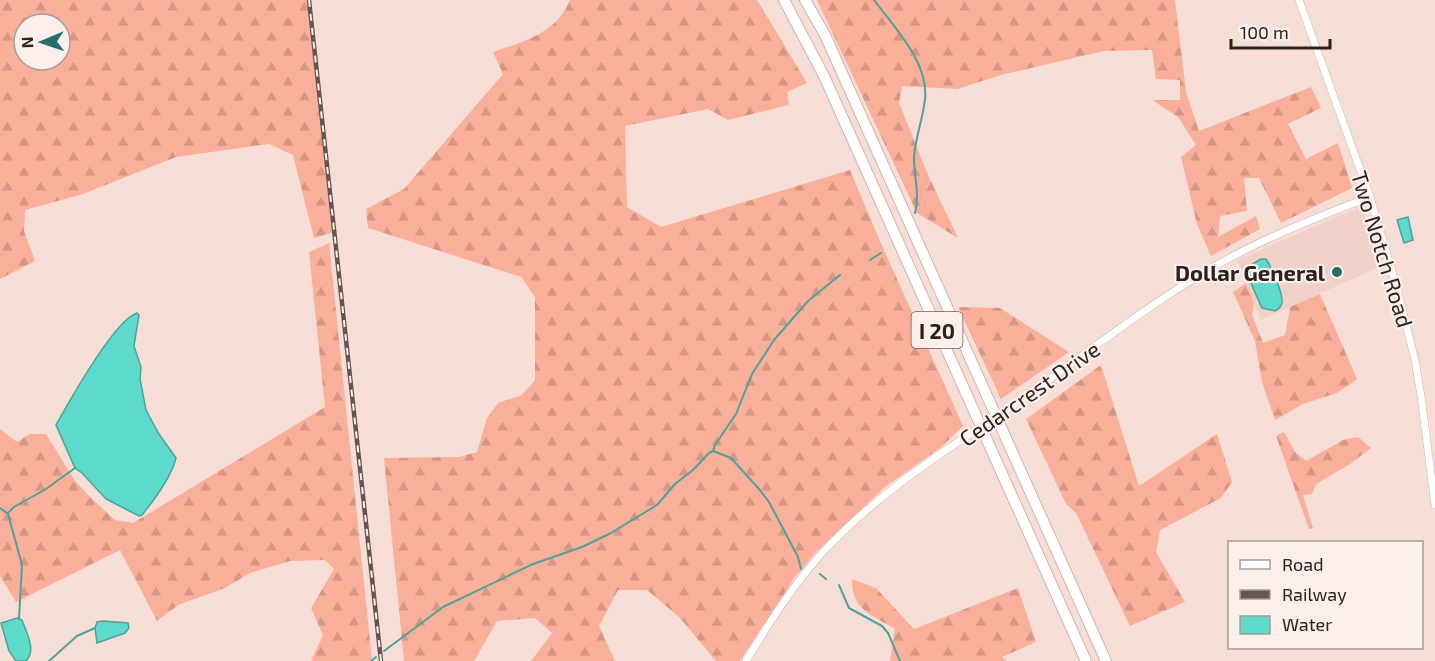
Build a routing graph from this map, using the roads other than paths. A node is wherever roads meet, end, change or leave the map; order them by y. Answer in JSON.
{"nodes":[{"id":1,"x":784,"y":0,"type":"edge"},
{"id":2,"x":805,"y":0,"type":"edge"},
{"id":3,"x":1299,"y":0,"type":"edge"},
{"id":4,"x":1370,"y":197,"type":"junction"},
{"id":5,"x":1435,"y":505,"type":"edge"},
{"id":6,"x":746,"y":661,"type":"edge"},
{"id":7,"x":1086,"y":661,"type":"edge"},
{"id":8,"x":1106,"y":661,"type":"edge"}],
"edges":[{"from":1,"to":7,"type":"highway","number":"I 20"},
{"from":2,"to":8,"type":"highway","number":"I 20"},
{"from":3,"to":4,"type":"street","name":"Two Notch Road"},
{"from":4,"to":5,"type":"street","name":"Two Notch Road"},
{"from":4,"to":6,"type":"street","name":"Cedarcrest Drive","bridge":true}]}
